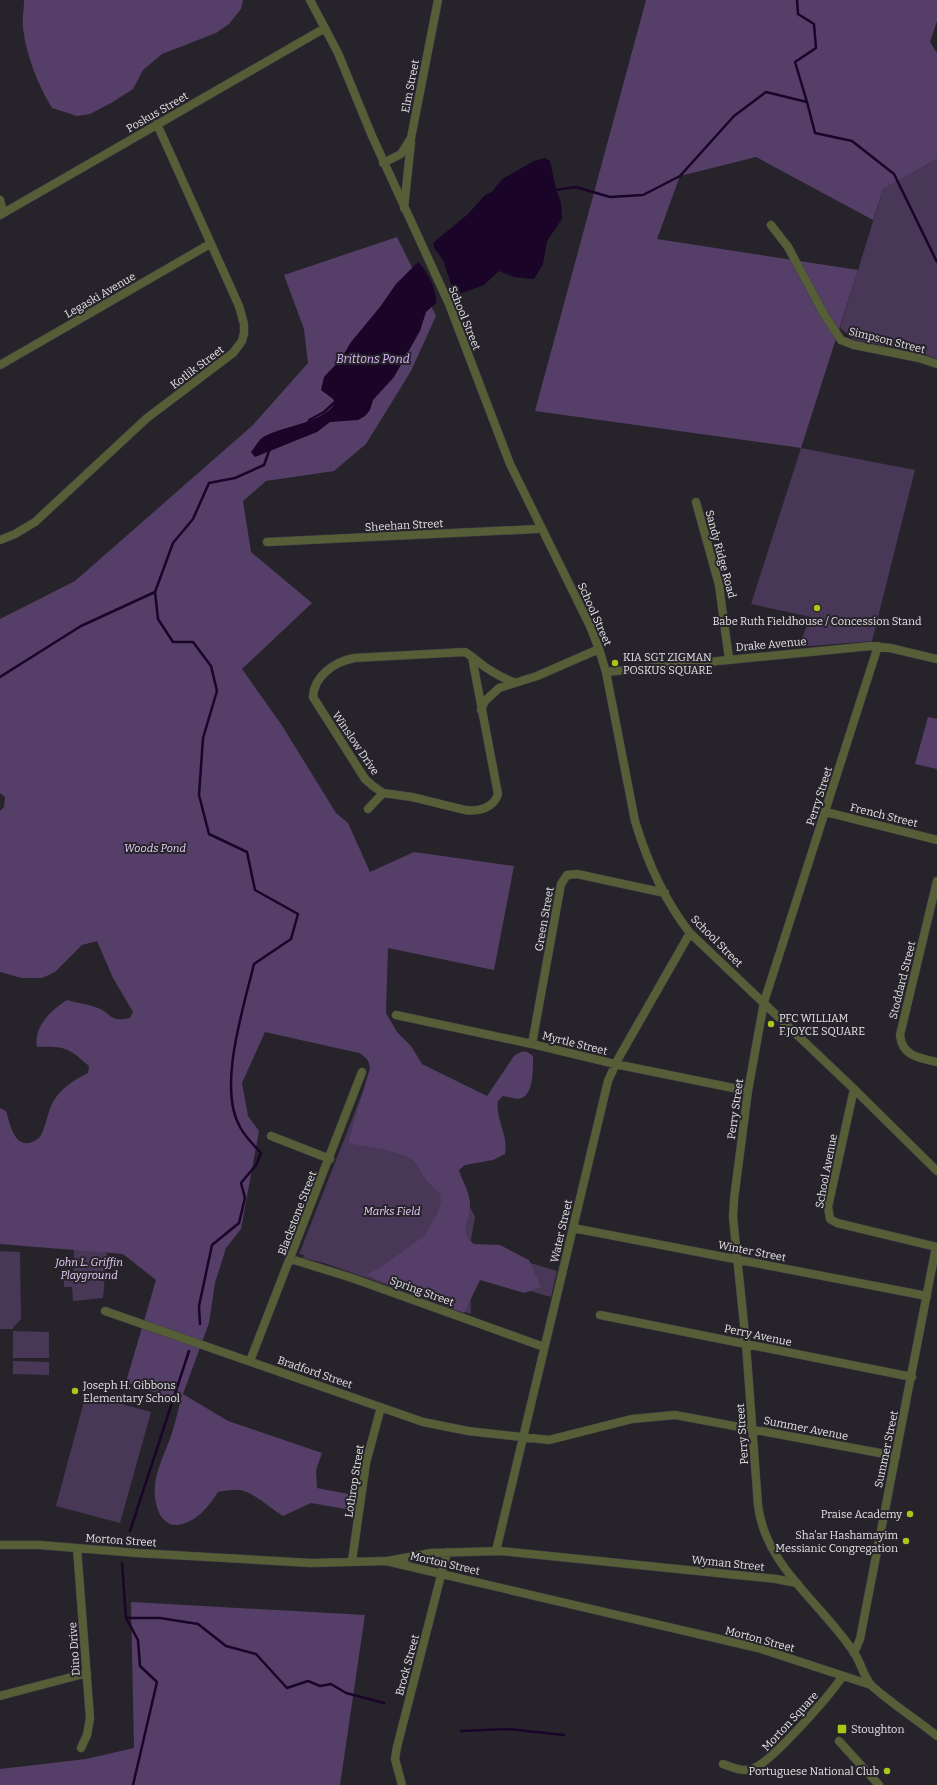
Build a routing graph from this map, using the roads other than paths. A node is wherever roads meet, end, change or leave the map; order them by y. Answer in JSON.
{"nodes":[{"id":1,"x":310,"y":0,"type":"edge"},
{"id":2,"x":438,"y":0,"type":"edge"},
{"id":3,"x":325,"y":28,"type":"junction"},
{"id":4,"x":157,"y":124,"type":"junction"},
{"id":5,"x":411,"y":138,"type":"junction"},
{"id":6,"x":383,"y":163,"type":"junction"},
{"id":7,"x":0,"y":200,"type":"edge"},
{"id":8,"x":404,"y":209,"type":"junction"},
{"id":9,"x":2,"y":214,"type":"edge"},
{"id":10,"x":771,"y":225,"type":"dead end"},
{"id":11,"x":210,"y":244,"type":"junction"},
{"id":12,"x":937,"y":364,"type":"edge"},
{"id":13,"x":0,"y":365,"type":"edge"},
{"id":14,"x":696,"y":502,"type":"dead end"},
{"id":15,"x":541,"y":527,"type":"junction"},
{"id":16,"x":0,"y":540,"type":"edge"},
{"id":17,"x":267,"y":542,"type":"dead end"},
{"id":18,"x":878,"y":646,"type":"junction"},
{"id":19,"x":599,"y":649,"type":"junction"},
{"id":20,"x":472,"y":657,"type":"junction"},
{"id":21,"x":729,"y":659,"type":"junction"},
{"id":22,"x":937,"y":659,"type":"edge"},
{"id":23,"x":606,"y":672,"type":"junction"},
{"id":24,"x":513,"y":682,"type":"junction"},
{"id":25,"x":481,"y":710,"type":"junction"},
{"id":26,"x":383,"y":793,"type":"junction"},
{"id":27,"x":368,"y":809,"type":"dead end"},
{"id":28,"x":826,"y":812,"type":"junction"},
{"id":29,"x":937,"y":840,"type":"edge"},
{"id":30,"x":937,"y":881,"type":"edge"},
{"id":31,"x":665,"y":894,"type":"junction"},
{"id":32,"x":690,"y":933,"type":"junction"},
{"id":33,"x":764,"y":1002,"type":"junction"},
{"id":34,"x":396,"y":1015,"type":"dead end"},
{"id":35,"x":532,"y":1044,"type":"junction"},
{"id":36,"x":937,"y":1062,"type":"edge"},
{"id":37,"x":615,"y":1064,"type":"junction"},
{"id":38,"x":362,"y":1072,"type":"dead end"},
{"id":39,"x":854,"y":1088,"type":"junction"},
{"id":40,"x":748,"y":1091,"type":"junction"},
{"id":41,"x":271,"y":1136,"type":"dead end"},
{"id":42,"x":330,"y":1159,"type":"junction"},
{"id":43,"x":937,"y":1171,"type":"edge"},
{"id":44,"x":573,"y":1228,"type":"junction"},
{"id":45,"x":937,"y":1247,"type":"edge"},
{"id":46,"x":291,"y":1258,"type":"junction"},
{"id":47,"x":738,"y":1259,"type":"junction"},
{"id":48,"x":927,"y":1296,"type":"junction"},
{"id":49,"x":104,"y":1311,"type":"dead end"},
{"id":50,"x":600,"y":1316,"type":"dead end"},
{"id":51,"x":746,"y":1344,"type":"junction"},
{"id":52,"x":544,"y":1347,"type":"junction"},
{"id":53,"x":250,"y":1361,"type":"junction"},
{"id":54,"x":912,"y":1377,"type":"junction"},
{"id":55,"x":381,"y":1407,"type":"junction"},
{"id":56,"x":752,"y":1430,"type":"junction"},
{"id":57,"x":523,"y":1438,"type":"junction"},
{"id":58,"x":896,"y":1456,"type":"junction"},
{"id":59,"x":0,"y":1544,"type":"edge"},
{"id":60,"x":78,"y":1548,"type":"junction"},
{"id":61,"x":496,"y":1551,"type":"junction"},
{"id":62,"x":447,"y":1552,"type":"junction"},
{"id":63,"x":352,"y":1561,"type":"junction"},
{"id":64,"x":386,"y":1561,"type":"junction"},
{"id":65,"x":442,"y":1575,"type":"junction"},
{"id":66,"x":797,"y":1583,"type":"junction"},
{"id":67,"x":854,"y":1653,"type":"junction"},
{"id":68,"x":87,"y":1673,"type":"junction"},
{"id":69,"x":842,"y":1677,"type":"junction"},
{"id":70,"x":872,"y":1685,"type":"junction"},
{"id":71,"x":0,"y":1696,"type":"edge"},
{"id":72,"x":937,"y":1736,"type":"edge"},
{"id":73,"x":839,"y":1741,"type":"dead end"},
{"id":74,"x":81,"y":1748,"type":"dead end"},
{"id":75,"x":723,"y":1764,"type":"dead end"},
{"id":76,"x":402,"y":1785,"type":"edge"},
{"id":77,"x":879,"y":1785,"type":"edge"}],
"edges":[{"from":1,"to":3,"type":"street","name":"School Street"},
{"from":2,"to":5,"type":"street","name":"Elm Street"},
{"from":3,"to":4,"type":"street","name":"Poskus Street"},
{"from":3,"to":6,"type":"street","name":"School Street"},
{"from":4,"to":9,"type":"street","name":"Poskus Street"},
{"from":4,"to":11,"type":"street","name":"Kotlik Street"},
{"from":5,"to":6,"type":"street","name":"Elm Street"},
{"from":5,"to":8,"type":"street"},
{"from":6,"to":8,"type":"street","name":"School Street"},
{"from":7,"to":9,"type":"street"},
{"from":8,"to":15,"type":"street","name":"School Street"},
{"from":10,"to":12,"type":"street","name":"Simpson Street"},
{"from":11,"to":13,"type":"street","name":"Legaski Avenue"},
{"from":11,"to":16,"type":"street","name":"Kotlik Street"},
{"from":14,"to":21,"type":"street","name":"Sandy Ridge Road"},
{"from":15,"to":17,"type":"street","name":"Sheehan Street"},
{"from":15,"to":19,"type":"street","name":"School Street"},
{"from":18,"to":21,"type":"street","name":"Drake Avenue"},
{"from":18,"to":22,"type":"street","name":"Drake Avenue"},
{"from":18,"to":28,"type":"street","name":"Perry Street"},
{"from":19,"to":23,"type":"street","name":"School Street"},
{"from":19,"to":24,"type":"street"},
{"from":20,"to":24,"type":"street","name":"Winslow Drive"},
{"from":20,"to":25,"type":"street"},
{"from":20,"to":26,"type":"street","name":"Winslow Drive"},
{"from":21,"to":23,"type":"street","name":"Drake Avenue"},
{"from":23,"to":31,"type":"street","name":"School Street"},
{"from":24,"to":25,"type":"street"},
{"from":25,"to":26,"type":"street"},
{"from":26,"to":27,"type":"street"},
{"from":28,"to":29,"type":"street","name":"French Street"},
{"from":28,"to":33,"type":"street","name":"Perry Street"},
{"from":30,"to":36,"type":"street","name":"Stoddard Street"},
{"from":31,"to":32,"type":"street","name":"School Street"},
{"from":31,"to":35,"type":"street","name":"Green Street"},
{"from":32,"to":33,"type":"street","name":"School Street"},
{"from":32,"to":37,"type":"street","name":"Water Street"},
{"from":33,"to":39,"type":"street","name":"School Street"},
{"from":33,"to":40,"type":"street","name":"Perry Street"},
{"from":34,"to":35,"type":"street","name":"Myrtle Street"},
{"from":35,"to":37,"type":"street","name":"Myrtle Street"},
{"from":37,"to":40,"type":"street","name":"Myrtle Street"},
{"from":37,"to":44,"type":"street","name":"Water Street"},
{"from":38,"to":42,"type":"street","name":"Blackstone Street"},
{"from":39,"to":43,"type":"street","name":"School Street"},
{"from":39,"to":45,"type":"street","name":"School Avenue"},
{"from":40,"to":47,"type":"street","name":"Perry Street"},
{"from":41,"to":42,"type":"street"},
{"from":42,"to":46,"type":"street","name":"Blackstone Street"},
{"from":44,"to":47,"type":"street","name":"Winter Street"},
{"from":44,"to":52,"type":"street","name":"Water Street"},
{"from":45,"to":48,"type":"street","name":"Summer Street"},
{"from":46,"to":52,"type":"street","name":"Spring Street"},
{"from":46,"to":53,"type":"street","name":"Blackstone Street"},
{"from":47,"to":48,"type":"street","name":"Winter Street"},
{"from":47,"to":51,"type":"street","name":"Perry Street"},
{"from":48,"to":54,"type":"street","name":"Summer Street"},
{"from":49,"to":53,"type":"street","name":"Bradford Street"},
{"from":50,"to":51,"type":"street","name":"Perry Avenue"},
{"from":51,"to":54,"type":"street","name":"Perry Avenue"},
{"from":51,"to":56,"type":"street","name":"Perry Street"},
{"from":52,"to":57,"type":"street","name":"Water Street"},
{"from":53,"to":55,"type":"street","name":"Bradford Street"},
{"from":54,"to":58,"type":"street","name":"Summer Street"},
{"from":55,"to":57,"type":"street","name":"Bradford Street"},
{"from":55,"to":63,"type":"street","name":"Lothrop Street"},
{"from":56,"to":57,"type":"street","name":"Summer Avenue"},
{"from":56,"to":58,"type":"street","name":"Summer Avenue"},
{"from":56,"to":66,"type":"street","name":"Perry Street"},
{"from":57,"to":61,"type":"street","name":"Water Street"},
{"from":58,"to":67,"type":"street","name":"Summer Street"},
{"from":59,"to":60,"type":"street","name":"Morton Street"},
{"from":60,"to":63,"type":"street","name":"Morton Street"},
{"from":60,"to":68,"type":"street","name":"Dino Drive"},
{"from":61,"to":62,"type":"street","name":"Wyman Street"},
{"from":61,"to":66,"type":"street","name":"Wyman Street"},
{"from":62,"to":64,"type":"street","name":"Wyman Street"},
{"from":62,"to":65,"type":"street","name":"Brock Street"},
{"from":63,"to":64,"type":"street","name":"Morton Street"},
{"from":64,"to":65,"type":"street","name":"Morton Street"},
{"from":65,"to":69,"type":"street","name":"Morton Street"},
{"from":65,"to":76,"type":"street","name":"Brock Street"},
{"from":66,"to":67,"type":"street"},
{"from":67,"to":70,"type":"street"},
{"from":68,"to":71,"type":"street"},
{"from":68,"to":74,"type":"street","name":"Dino Drive"},
{"from":69,"to":70,"type":"street","name":"Morton Street"},
{"from":69,"to":75,"type":"street","name":"Morton Square"},
{"from":70,"to":72,"type":"street"},
{"from":73,"to":77,"type":"street"}]}
